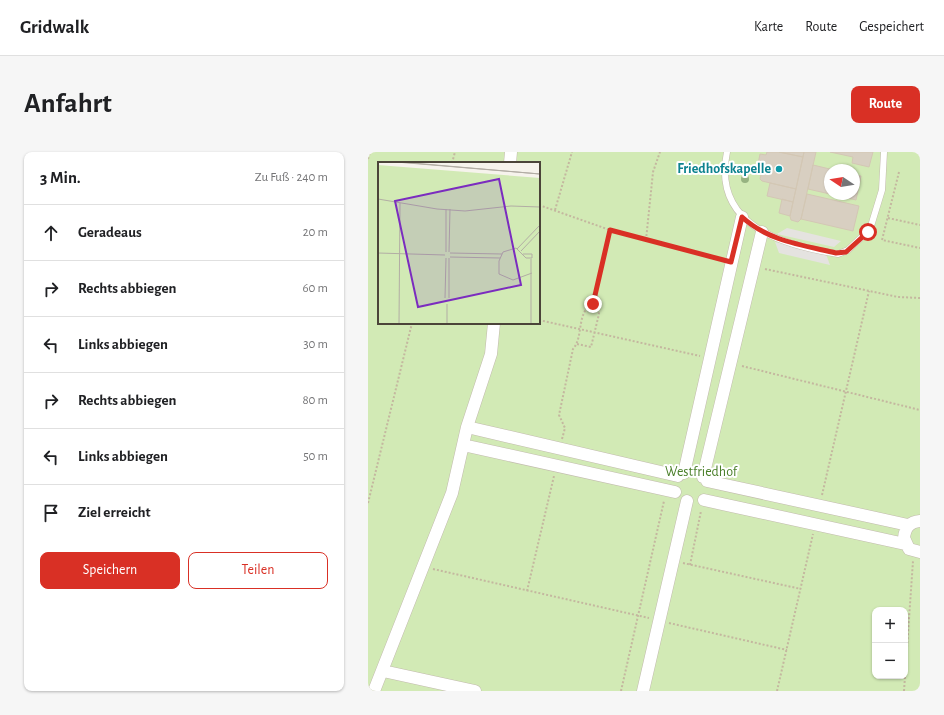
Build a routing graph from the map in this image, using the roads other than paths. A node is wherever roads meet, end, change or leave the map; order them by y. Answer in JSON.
{"nodes":[{"id":1,"x":511,"y":152,"type":"edge"},
{"id":2,"x":727,"y":152,"type":"edge"},
{"id":3,"x":884,"y":152,"type":"edge"},
{"id":4,"x":510,"y":162,"type":"edge"},
{"id":5,"x":742,"y":217,"type":"junction"},
{"id":6,"x":762,"y":232,"type":"junction"},
{"id":7,"x":494,"y":324,"type":"edge"},
{"id":8,"x":467,"y":427,"type":"junction"},
{"id":9,"x":463,"y":445,"type":"junction"},
{"id":10,"x":681,"y":475,"type":"junction"},
{"id":11,"x":705,"y":479,"type":"junction"},
{"id":12,"x":671,"y":491,"type":"junction"},
{"id":13,"x":704,"y":500,"type":"junction"},
{"id":14,"x":688,"y":501,"type":"junction"},
{"id":15,"x":920,"y":521,"type":"edge"},
{"id":16,"x":908,"y":526,"type":"junction"},
{"id":17,"x":913,"y":549,"type":"edge"},
{"id":18,"x":383,"y":671,"type":"junction"},
{"id":19,"x":374,"y":691,"type":"edge"},
{"id":20,"x":475,"y":691,"type":"edge"},
{"id":21,"x":643,"y":691,"type":"edge"}],
"edges":[{"from":1,"to":4,"type":"street"},
{"from":2,"to":5,"type":"lane"},
{"from":3,"to":6,"type":"lane"},
{"from":5,"to":6,"type":"lane"},
{"from":5,"to":10,"type":"street"},
{"from":6,"to":11,"type":"street"},
{"from":7,"to":8,"type":"street"},
{"from":8,"to":9,"type":"street"},
{"from":8,"to":10,"type":"street"},
{"from":9,"to":12,"type":"street"},
{"from":9,"to":18,"type":"street"},
{"from":10,"to":11,"type":"street"},
{"from":10,"to":12,"type":"street"},
{"from":11,"to":13,"type":"street"},
{"from":11,"to":16,"type":"street"},
{"from":12,"to":14,"type":"street"},
{"from":13,"to":14,"type":"street"},
{"from":13,"to":17,"type":"street"},
{"from":14,"to":21,"type":"street"},
{"from":15,"to":16,"type":"street"},
{"from":16,"to":17,"type":"street"},
{"from":18,"to":19,"type":"street"},
{"from":18,"to":20,"type":"street"}]}
